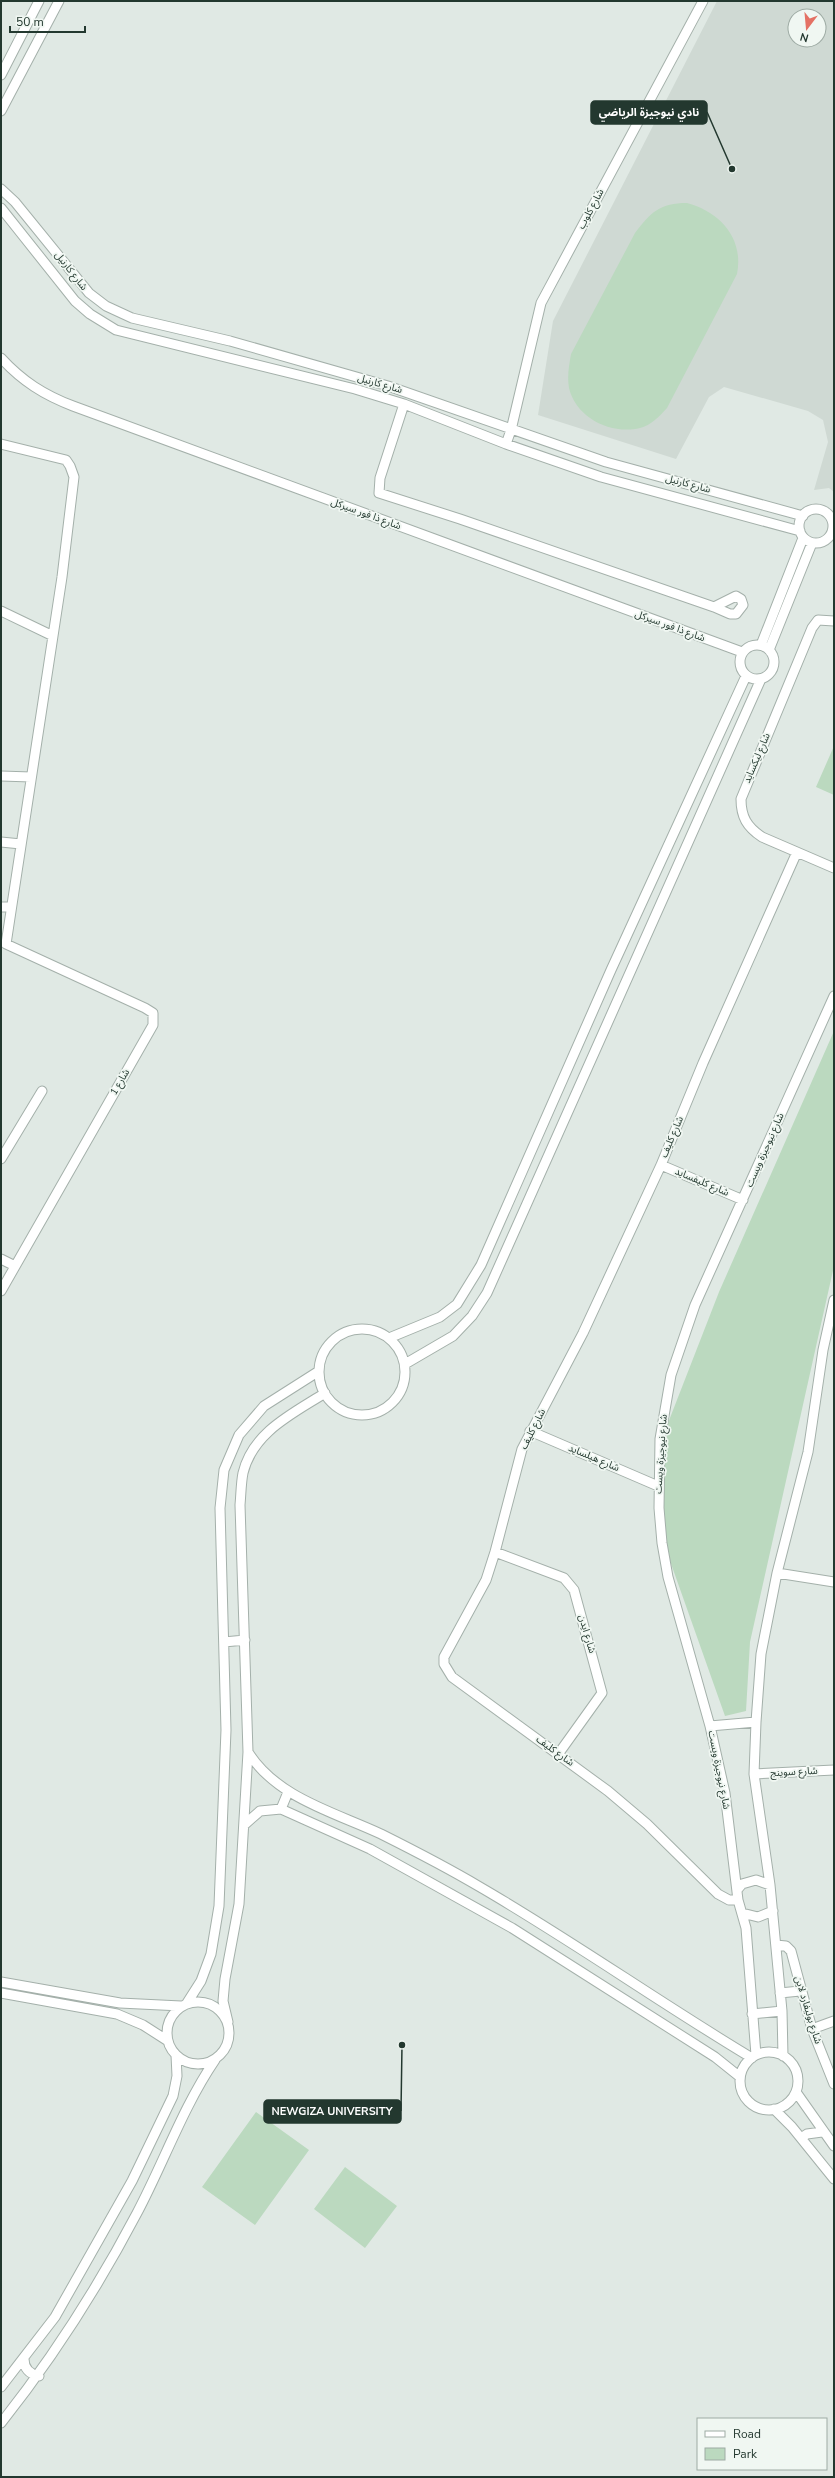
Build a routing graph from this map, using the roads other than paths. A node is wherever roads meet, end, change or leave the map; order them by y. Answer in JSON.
{"nodes":[{"id":1,"x":39,"y":1,"type":"edge"},
{"id":2,"x":59,"y":1,"type":"edge"},
{"id":3,"x":703,"y":1,"type":"edge"},
{"id":4,"x":7,"y":62,"type":"junction"},
{"id":5,"x":23,"y":69,"type":"junction"},
{"id":6,"x":1,"y":75,"type":"edge"},
{"id":7,"x":1,"y":111,"type":"edge"},
{"id":8,"x":1,"y":189,"type":"edge"},
{"id":9,"x":1,"y":208,"type":"edge"},
{"id":10,"x":1,"y":358,"type":"edge"},
{"id":11,"x":320,"y":366,"type":"junction"},
{"id":12,"x":316,"y":381,"type":"junction"},
{"id":13,"x":404,"y":404,"type":"junction"},
{"id":14,"x":511,"y":430,"type":"junction"},
{"id":15,"x":1,"y":444,"type":"edge"},
{"id":16,"x":506,"y":444,"type":"junction"},
{"id":17,"x":606,"y":462,"type":"junction"},
{"id":18,"x":601,"y":476,"type":"junction"},
{"id":19,"x":803,"y":516,"type":"junction"},
{"id":20,"x":834,"y":524,"type":"edge"},
{"id":21,"x":802,"y":534,"type":"junction"},
{"id":22,"x":830,"y":541,"type":"edge"},
{"id":23,"x":812,"y":543,"type":"junction"},
{"id":24,"x":714,"y":607,"type":"dead end"},
{"id":25,"x":1,"y":611,"type":"edge"},
{"id":26,"x":834,"y":621,"type":"edge"},
{"id":27,"x":53,"y":636,"type":"junction"},
{"id":28,"x":765,"y":648,"type":"junction"},
{"id":29,"x":742,"y":652,"type":"junction"},
{"id":30,"x":746,"y":676,"type":"junction"},
{"id":31,"x":761,"y":679,"type":"junction"},
{"id":32,"x":1,"y":776,"type":"edge"},
{"id":33,"x":31,"y":777,"type":"junction"},
{"id":34,"x":1,"y":842,"type":"edge"},
{"id":35,"x":21,"y":844,"type":"junction"},
{"id":36,"x":797,"y":852,"type":"junction"},
{"id":37,"x":834,"y":868,"type":"edge"},
{"id":38,"x":1,"y":906,"type":"edge"},
{"id":39,"x":11,"y":907,"type":"junction"},
{"id":40,"x":834,"y":996,"type":"edge"},
{"id":41,"x":42,"y":1091,"type":"dead end"},
{"id":42,"x":1,"y":1159,"type":"edge"},
{"id":43,"x":661,"y":1165,"type":"junction"},
{"id":44,"x":743,"y":1200,"type":"junction"},
{"id":45,"x":1,"y":1259,"type":"edge"},
{"id":46,"x":15,"y":1266,"type":"junction"},
{"id":47,"x":1,"y":1291,"type":"edge"},
{"id":48,"x":834,"y":1300,"type":"edge"},
{"id":49,"x":389,"y":1338,"type":"junction"},
{"id":50,"x":405,"y":1364,"type":"junction"},
{"id":51,"x":319,"y":1371,"type":"junction"},
{"id":52,"x":325,"y":1393,"type":"junction"},
{"id":53,"x":530,"y":1431,"type":"junction"},
{"id":54,"x":658,"y":1486,"type":"junction"},
{"id":55,"x":495,"y":1552,"type":"junction"},
{"id":56,"x":778,"y":1573,"type":"junction"},
{"id":57,"x":834,"y":1582,"type":"edge"},
{"id":58,"x":245,"y":1640,"type":"junction"},
{"id":59,"x":224,"y":1642,"type":"junction"},
{"id":60,"x":756,"y":1722,"type":"junction"},
{"id":61,"x":710,"y":1726,"type":"junction"},
{"id":62,"x":248,"y":1752,"type":"junction"},
{"id":63,"x":559,"y":1753,"type":"junction"},
{"id":64,"x":834,"y":1770,"type":"edge"},
{"id":65,"x":754,"y":1774,"type":"junction"},
{"id":66,"x":288,"y":1792,"type":"junction"},
{"id":67,"x":281,"y":1809,"type":"junction"},
{"id":68,"x":244,"y":1825,"type":"junction"},
{"id":69,"x":770,"y":1885,"type":"junction"},
{"id":70,"x":738,"y":1895,"type":"junction"},
{"id":71,"x":773,"y":1910,"type":"junction"},
{"id":72,"x":742,"y":1913,"type":"junction"},
{"id":73,"x":776,"y":1944,"type":"junction"},
{"id":74,"x":1,"y":1982,"type":"edge"},
{"id":75,"x":1,"y":1985,"type":"edge"},
{"id":76,"x":800,"y":1991,"type":"junction"},
{"id":77,"x":1,"y":1993,"type":"edge"},
{"id":78,"x":780,"y":1993,"type":"junction"},
{"id":79,"x":120,"y":2003,"type":"junction"},
{"id":80,"x":184,"y":2005,"type":"junction"},
{"id":81,"x":782,"y":2011,"type":"junction"},
{"id":82,"x":117,"y":2014,"type":"junction"},
{"id":83,"x":752,"y":2014,"type":"junction"},
{"id":84,"x":834,"y":2021,"type":"edge"},
{"id":85,"x":228,"y":2022,"type":"junction"},
{"id":86,"x":812,"y":2029,"type":"junction"},
{"id":87,"x":168,"y":2041,"type":"junction"},
{"id":88,"x":176,"y":2055,"type":"junction"},
{"id":89,"x":783,"y":2056,"type":"junction"},
{"id":90,"x":754,"y":2057,"type":"junction"},
{"id":91,"x":215,"y":2060,"type":"junction"},
{"id":92,"x":740,"y":2077,"type":"junction"},
{"id":93,"x":834,"y":2084,"type":"edge"},
{"id":94,"x":796,"y":2092,"type":"junction"},
{"id":95,"x":774,"y":2110,"type":"junction"},
{"id":96,"x":822,"y":2132,"type":"junction"},
{"id":97,"x":801,"y":2138,"type":"junction"},
{"id":98,"x":834,"y":2146,"type":"edge"},
{"id":99,"x":834,"y":2179,"type":"edge"},
{"id":100,"x":24,"y":2359,"type":"junction"},
{"id":101,"x":39,"y":2376,"type":"junction"},
{"id":102,"x":1,"y":2387,"type":"edge"},
{"id":103,"x":1,"y":2423,"type":"edge"}],
"edges":[{"from":1,"to":4,"type":"street"},
{"from":2,"to":5,"type":"street"},
{"from":3,"to":14,"type":"street","name":"شارع كلوب"},
{"from":4,"to":5,"type":"street"},
{"from":4,"to":6,"type":"street"},
{"from":5,"to":7,"type":"street"},
{"from":8,"to":11,"type":"street","name":"شارع كارنيل"},
{"from":9,"to":12,"type":"street","name":"شارع كارنيل"},
{"from":10,"to":29,"type":"street","name":"شارع ذا فور سيركل"},
{"from":11,"to":12,"type":"street"},
{"from":11,"to":14,"type":"street","name":"شارع كارنيل"},
{"from":12,"to":13,"type":"street","name":"شارع كارنيل"},
{"from":13,"to":16,"type":"street","name":"شارع كارنيل"},
{"from":13,"to":24,"type":"street"},
{"from":14,"to":16,"type":"street","name":"شارع كلوب"},
{"from":14,"to":17,"type":"street","name":"شارع كارنيل"},
{"from":15,"to":27,"type":"street"},
{"from":16,"to":18,"type":"street","name":"شارع كارنيل"},
{"from":17,"to":18,"type":"street"},
{"from":17,"to":19,"type":"street","name":"شارع كارنيل"},
{"from":18,"to":21,"type":"street","name":"شارع كارنيل"},
{"from":19,"to":20,"type":"street"},
{"from":19,"to":21,"type":"street"},
{"from":20,"to":22,"type":"street"},
{"from":21,"to":23,"type":"street"},
{"from":21,"to":28,"type":"street"},
{"from":22,"to":23,"type":"street"},
{"from":23,"to":28,"type":"street"},
{"from":25,"to":27,"type":"street"},
{"from":26,"to":36,"type":"street","name":"شارع ليكسايد"},
{"from":27,"to":33,"type":"street"},
{"from":28,"to":29,"type":"street"},
{"from":28,"to":31,"type":"street"},
{"from":29,"to":30,"type":"street"},
{"from":30,"to":31,"type":"street"},
{"from":30,"to":49,"type":"street"},
{"from":31,"to":50,"type":"street"},
{"from":32,"to":33,"type":"street"},
{"from":33,"to":35,"type":"street"},
{"from":34,"to":35,"type":"street"},
{"from":35,"to":39,"type":"street"},
{"from":36,"to":37,"type":"street","name":"شارع ليكسايد"},
{"from":36,"to":43,"type":"street","name":"شارع كليف"},
{"from":38,"to":39,"type":"street"},
{"from":39,"to":46,"type":"street","name":"شارع 1"},
{"from":40,"to":44,"type":"street","name":"شارع نيوجيزة ويست"},
{"from":41,"to":42,"type":"street"},
{"from":43,"to":44,"type":"street","name":"شارع كليفسايد"},
{"from":43,"to":53,"type":"street","name":"شارع كليف"},
{"from":44,"to":54,"type":"street","name":"شارع نيوجيزة ويست"},
{"from":45,"to":46,"type":"street"},
{"from":46,"to":47,"type":"street","name":"شارع 1"},
{"from":48,"to":56,"type":"street"},
{"from":49,"to":50,"type":"street"},
{"from":49,"to":51,"type":"street"},
{"from":50,"to":52,"type":"street"},
{"from":51,"to":52,"type":"street"},
{"from":51,"to":59,"type":"street"},
{"from":52,"to":58,"type":"street"},
{"from":53,"to":54,"type":"street","name":"شارع هيلسايد"},
{"from":53,"to":55,"type":"street","name":"شارع كليف"},
{"from":54,"to":61,"type":"street","name":"شارع نيوجيزة ويست"},
{"from":55,"to":63,"type":"street","name":"شارع ايدن"},
{"from":55,"to":63,"type":"street","name":"شارع كليف"},
{"from":56,"to":57,"type":"street"},
{"from":56,"to":60,"type":"street"},
{"from":58,"to":59,"type":"street"},
{"from":58,"to":62,"type":"street"},
{"from":59,"to":80,"type":"street"},
{"from":60,"to":61,"type":"street"},
{"from":60,"to":65,"type":"street"},
{"from":61,"to":70,"type":"street","name":"شارع نيوجيزة ويست"},
{"from":62,"to":66,"type":"street"},
{"from":62,"to":68,"type":"street"},
{"from":63,"to":70,"type":"street","name":"شارع كليف"},
{"from":64,"to":65,"type":"street","name":"شارع سوينج"},
{"from":65,"to":69,"type":"street"},
{"from":66,"to":67,"type":"street"},
{"from":66,"to":90,"type":"street"},
{"from":67,"to":68,"type":"street"},
{"from":67,"to":92,"type":"street"},
{"from":68,"to":85,"type":"street"},
{"from":69,"to":70,"type":"street"},
{"from":69,"to":71,"type":"street"},
{"from":70,"to":72,"type":"street","name":"شارع نيوجيزة ويست"},
{"from":71,"to":72,"type":"street"},
{"from":71,"to":73,"type":"street"},
{"from":72,"to":83,"type":"street","name":"شارع نيوجيزة ويست"},
{"from":73,"to":76,"type":"street","name":"شارع بوليفارد لاين"},
{"from":73,"to":78,"type":"street"},
{"from":74,"to":75,"type":"street"},
{"from":74,"to":79,"type":"street"},
{"from":76,"to":78,"type":"street"},
{"from":76,"to":86,"type":"street","name":"شارع بوليفارد لاين"},
{"from":77,"to":82,"type":"street"},
{"from":78,"to":81,"type":"street"},
{"from":79,"to":80,"type":"street"},
{"from":79,"to":82,"type":"street"},
{"from":80,"to":85,"type":"street"},
{"from":80,"to":87,"type":"street"},
{"from":81,"to":83,"type":"street"},
{"from":81,"to":89,"type":"street"},
{"from":82,"to":87,"type":"street"},
{"from":83,"to":90,"type":"street","name":"شارع نيوجيزة ويست"},
{"from":84,"to":86,"type":"street"},
{"from":85,"to":91,"type":"street"},
{"from":86,"to":93,"type":"street","name":"شارع بوليفارد لاين"},
{"from":87,"to":88,"type":"street"},
{"from":88,"to":91,"type":"street"},
{"from":88,"to":100,"type":"street"},
{"from":89,"to":90,"type":"street"},
{"from":89,"to":94,"type":"street"},
{"from":90,"to":92,"type":"street"},
{"from":91,"to":101,"type":"street"},
{"from":92,"to":95,"type":"street"},
{"from":94,"to":95,"type":"street"},
{"from":94,"to":96,"type":"street"},
{"from":95,"to":97,"type":"street"},
{"from":96,"to":97,"type":"street"},
{"from":96,"to":98,"type":"street"},
{"from":97,"to":99,"type":"street"},
{"from":100,"to":101,"type":"street"},
{"from":100,"to":102,"type":"street"},
{"from":101,"to":103,"type":"street"}]}
